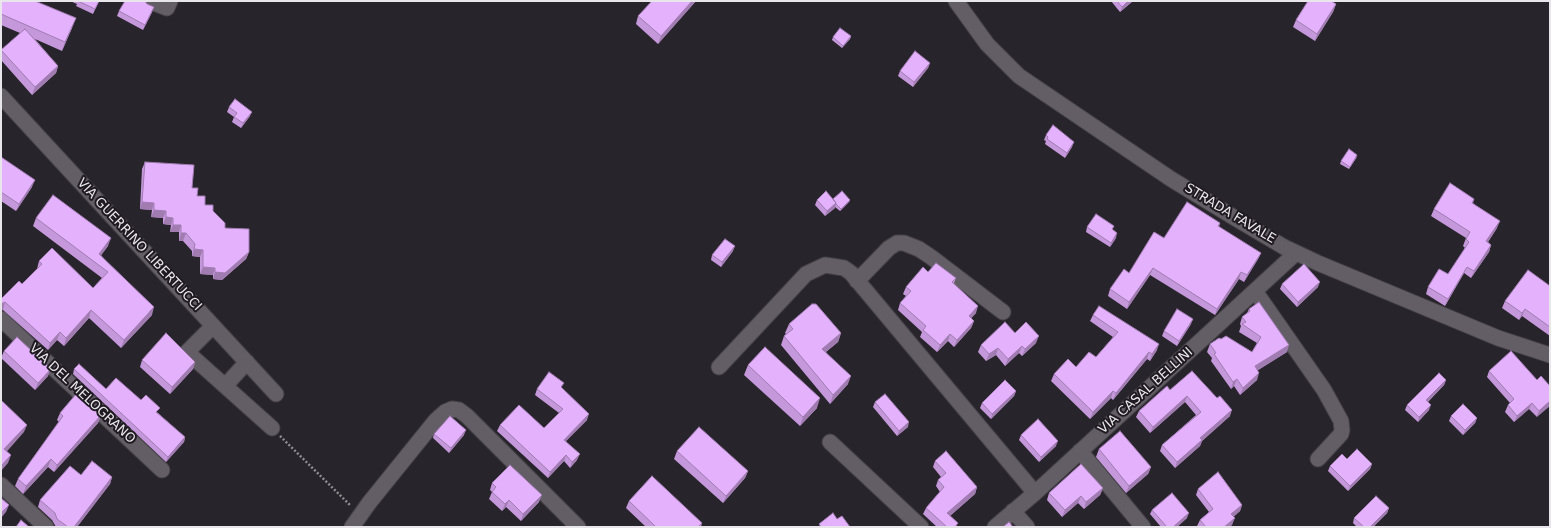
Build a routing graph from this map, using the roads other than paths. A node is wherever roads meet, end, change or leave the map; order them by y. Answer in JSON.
{"nodes":[{"id":1,"x":150,"y":1,"type":"edge"},
{"id":2,"x":170,"y":1,"type":"edge"},
{"id":3,"x":956,"y":1,"type":"edge"},
{"id":4,"x":1,"y":96,"type":"edge"},
{"id":5,"x":1296,"y":253,"type":"junction"},
{"id":6,"x":857,"y":280,"type":"junction"},
{"id":7,"x":1255,"y":291,"type":"junction"},
{"id":8,"x":1003,"y":312,"type":"dead end"},
{"id":9,"x":1,"y":319,"type":"edge"},
{"id":10,"x":213,"y":326,"type":"junction"},
{"id":11,"x":1550,"y":355,"type":"edge"},
{"id":12,"x":247,"y":362,"type":"junction"},
{"id":13,"x":719,"y":367,"type":"dead end"},
{"id":14,"x":225,"y":386,"type":"junction"},
{"id":15,"x":276,"y":394,"type":"dead end"},
{"id":16,"x":272,"y":428,"type":"road end"},
{"id":17,"x":830,"y":442,"type":"dead end"},
{"id":18,"x":1080,"y":451,"type":"junction"},
{"id":19,"x":1318,"y":459,"type":"dead end"},
{"id":20,"x":162,"y":470,"type":"dead end"},
{"id":21,"x":1,"y":485,"type":"edge"},
{"id":22,"x":1035,"y":493,"type":"junction"},
{"id":23,"x":1013,"y":511,"type":"junction"},
{"id":24,"x":356,"y":521,"type":"edge"},
{"id":25,"x":46,"y":527,"type":"edge"},
{"id":26,"x":578,"y":527,"type":"edge"},
{"id":27,"x":921,"y":527,"type":"edge"},
{"id":28,"x":995,"y":527,"type":"edge"},
{"id":29,"x":1026,"y":527,"type":"edge"},
{"id":30,"x":1143,"y":527,"type":"edge"}],
"edges":[{"from":1,"to":2,"type":"street"},
{"from":3,"to":5,"type":"street","name":"STRADA FAVALE"},
{"from":4,"to":10,"type":"street","name":"VIA GUERRINO LIBERTUCCI"},
{"from":5,"to":7,"type":"street","name":"VIA CASAL BELLINI"},
{"from":5,"to":11,"type":"street","name":"STRADA FAVALE"},
{"from":6,"to":8,"type":"street"},
{"from":6,"to":13,"type":"street"},
{"from":6,"to":22,"type":"street"},
{"from":7,"to":18,"type":"street","name":"VIA CASAL BELLINI"},
{"from":7,"to":19,"type":"street"},
{"from":9,"to":20,"type":"street","name":"VIA DEL MELOGRANO"},
{"from":10,"to":12,"type":"street","name":"VIA GUERRINO LIBERTUCCI"},
{"from":10,"to":14,"type":"street"},
{"from":12,"to":14,"type":"street"},
{"from":12,"to":15,"type":"street","name":"VIA GUERRINO LIBERTUCCI"},
{"from":14,"to":16,"type":"street"},
{"from":17,"to":27,"type":"street"},
{"from":18,"to":22,"type":"street","name":"VIA CASAL BELLINI"},
{"from":18,"to":30,"type":"street"},
{"from":21,"to":25,"type":"street"},
{"from":22,"to":23,"type":"street","name":"VIA CASAL BELLINI"},
{"from":23,"to":28,"type":"street","name":"VIA CASAL BELLINI"},
{"from":23,"to":29,"type":"street"},
{"from":24,"to":26,"type":"street"}]}
